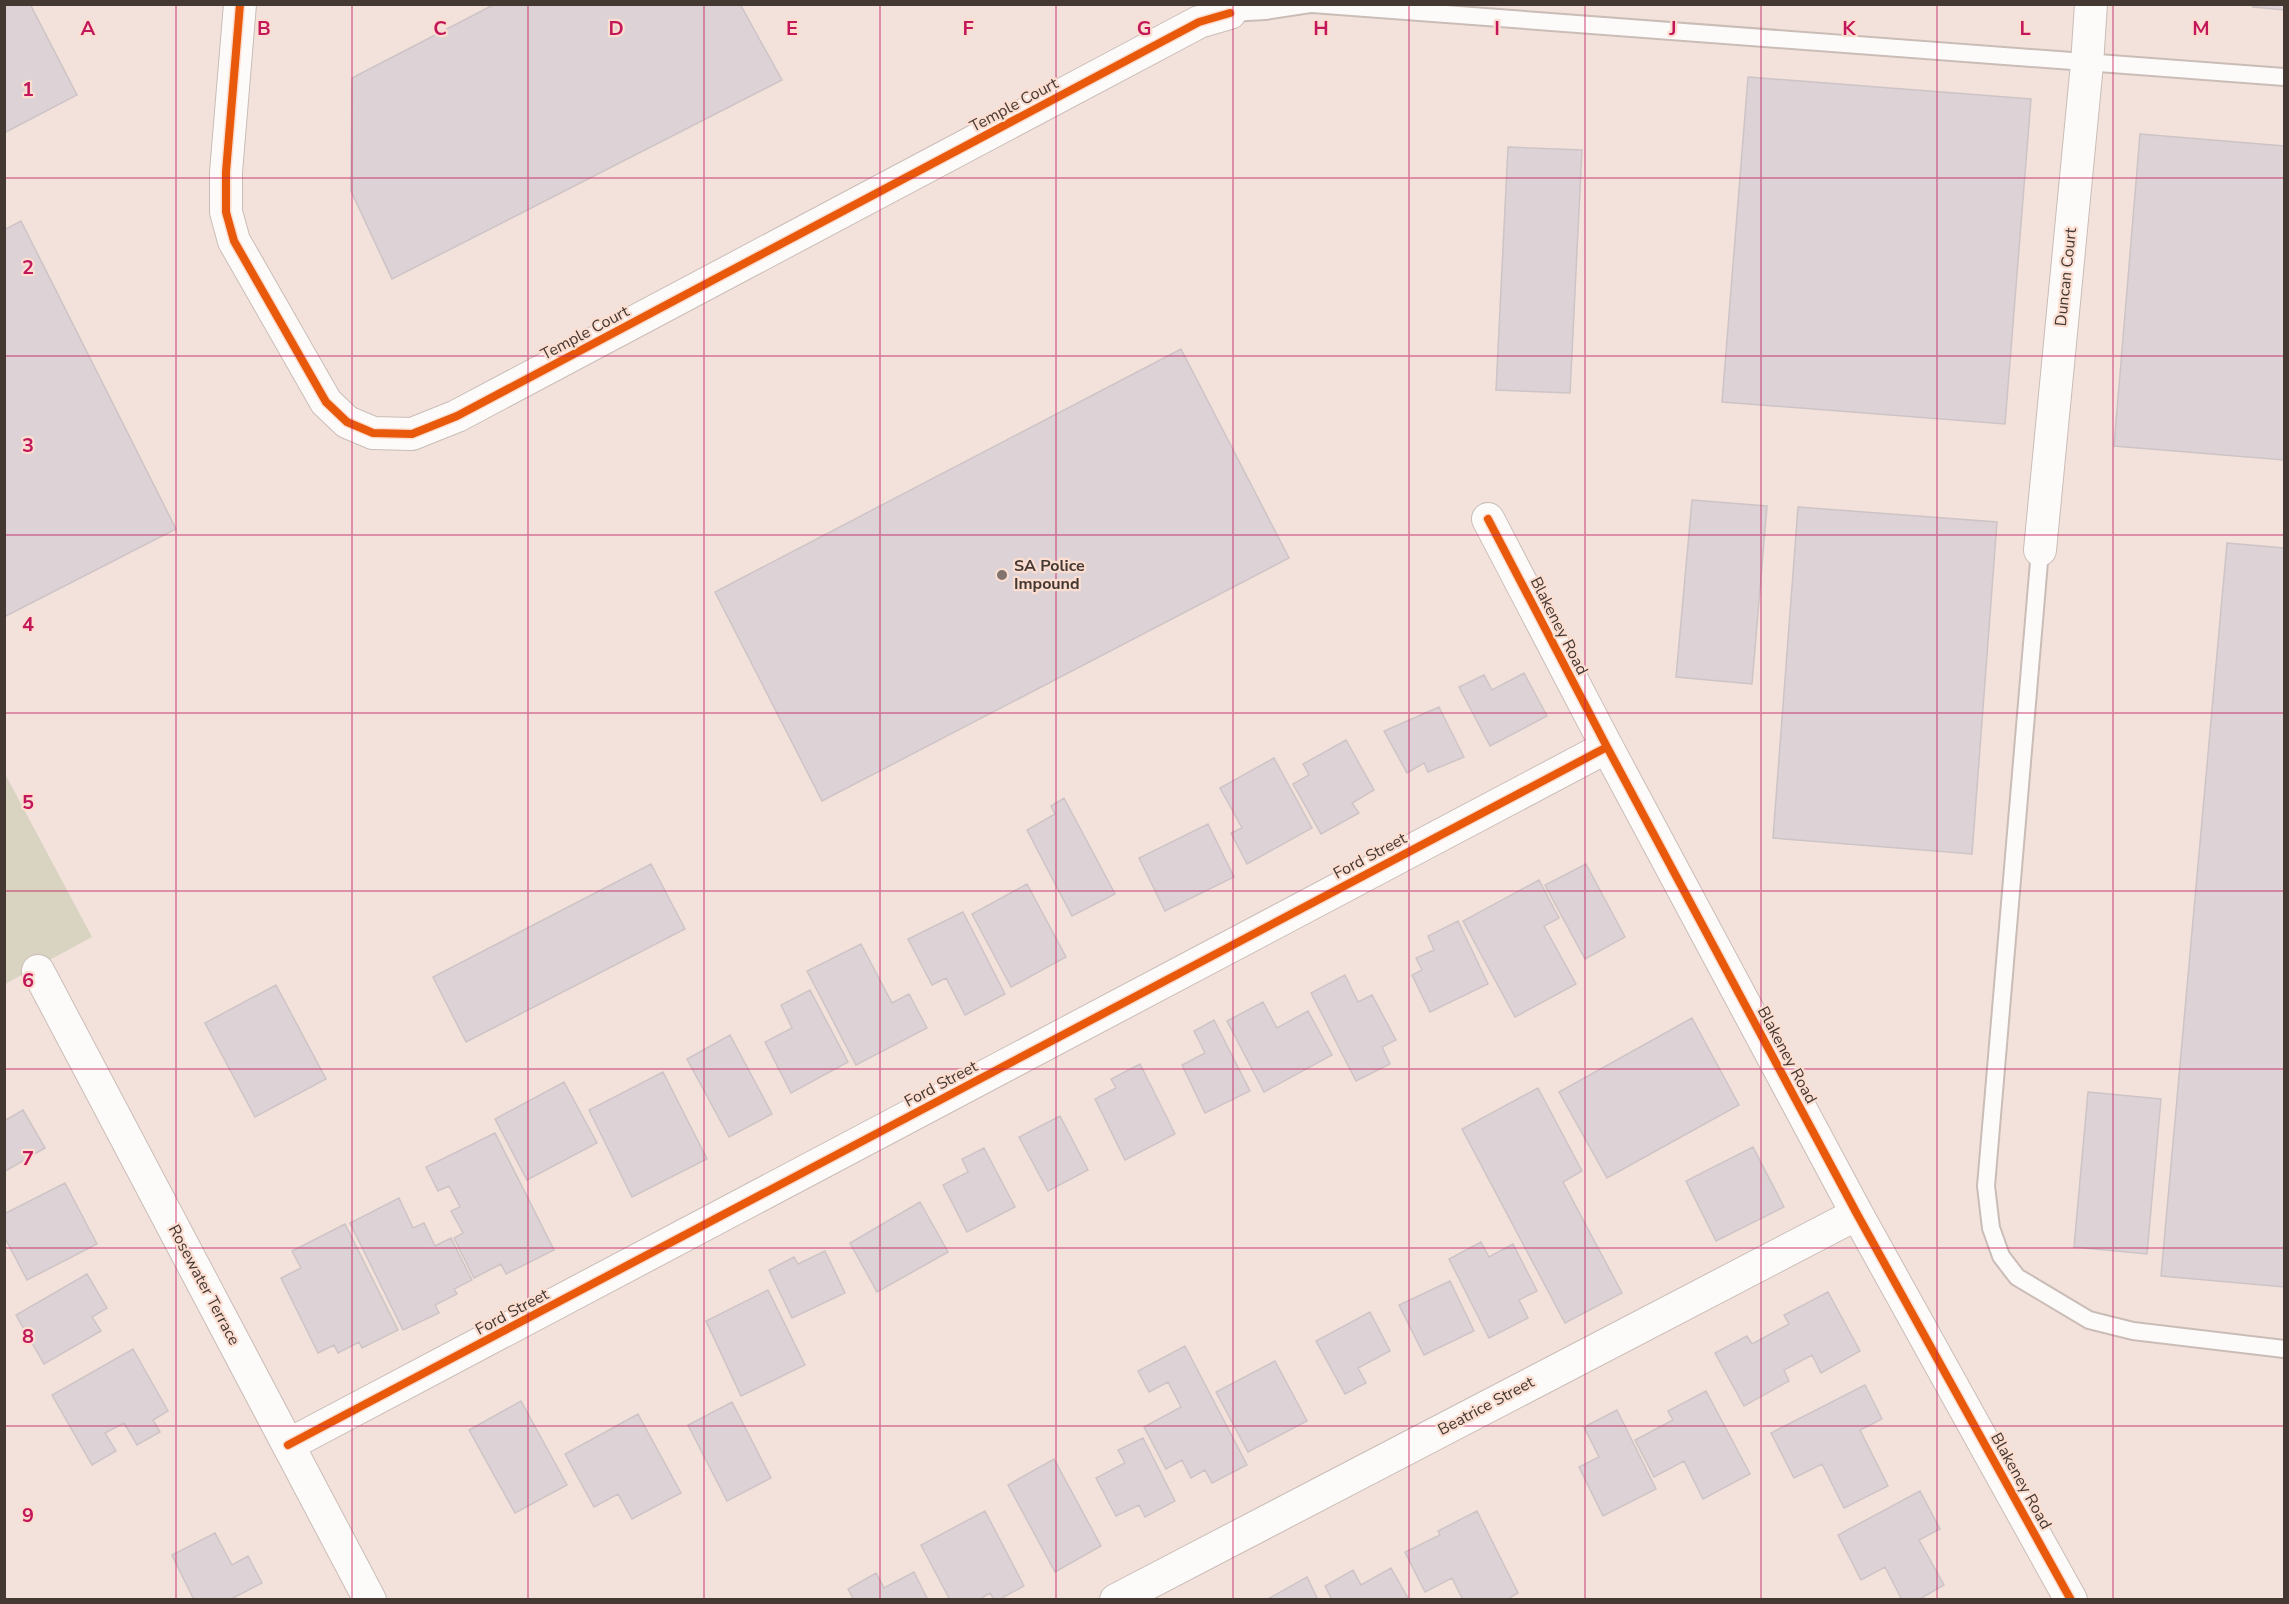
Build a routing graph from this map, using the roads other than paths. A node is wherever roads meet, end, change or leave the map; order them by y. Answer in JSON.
{"nodes":[{"id":1,"x":240,"y":4,"type":"edge"},
{"id":2,"x":1311,"y":4,"type":"edge"},
{"id":3,"x":2091,"y":4,"type":"edge"},
{"id":4,"x":1230,"y":13,"type":"joint"},
{"id":5,"x":2087,"y":64,"type":"junction"},
{"id":6,"x":2284,"y":77,"type":"edge"},
{"id":7,"x":1488,"y":519,"type":"dead end"},
{"id":8,"x":2040,"y":550,"type":"joint"},
{"id":9,"x":1606,"y":747,"type":"junction"},
{"id":10,"x":39,"y":972,"type":"dead end"},
{"id":11,"x":1857,"y":1214,"type":"junction"},
{"id":12,"x":2284,"y":1349,"type":"edge"},
{"id":13,"x":288,"y":1445,"type":"junction"},
{"id":14,"x":370,"y":1599,"type":"edge"},
{"id":15,"x":1116,"y":1599,"type":"edge"},
{"id":16,"x":2071,"y":1599,"type":"edge"}],
"edges":[{"from":1,"to":4,"type":"street","name":"Temple Court"},
{"from":2,"to":4,"type":"lane"},
{"from":2,"to":5,"type":"lane"},
{"from":3,"to":5,"type":"street","name":"Duncan Court"},
{"from":5,"to":6,"type":"lane"},
{"from":5,"to":8,"type":"street","name":"Duncan Court"},
{"from":7,"to":9,"type":"street","name":"Blakeney Road"},
{"from":8,"to":12,"type":"lane"},
{"from":9,"to":11,"type":"street","name":"Blakeney Road"},
{"from":9,"to":13,"type":"street","name":"Ford Street"},
{"from":10,"to":13,"type":"street","name":"Rosewater Terrace"},
{"from":11,"to":15,"type":"street","name":"Beatrice Street"},
{"from":11,"to":16,"type":"street","name":"Blakeney Road"},
{"from":13,"to":14,"type":"street","name":"Rosewater Terrace"}]}
